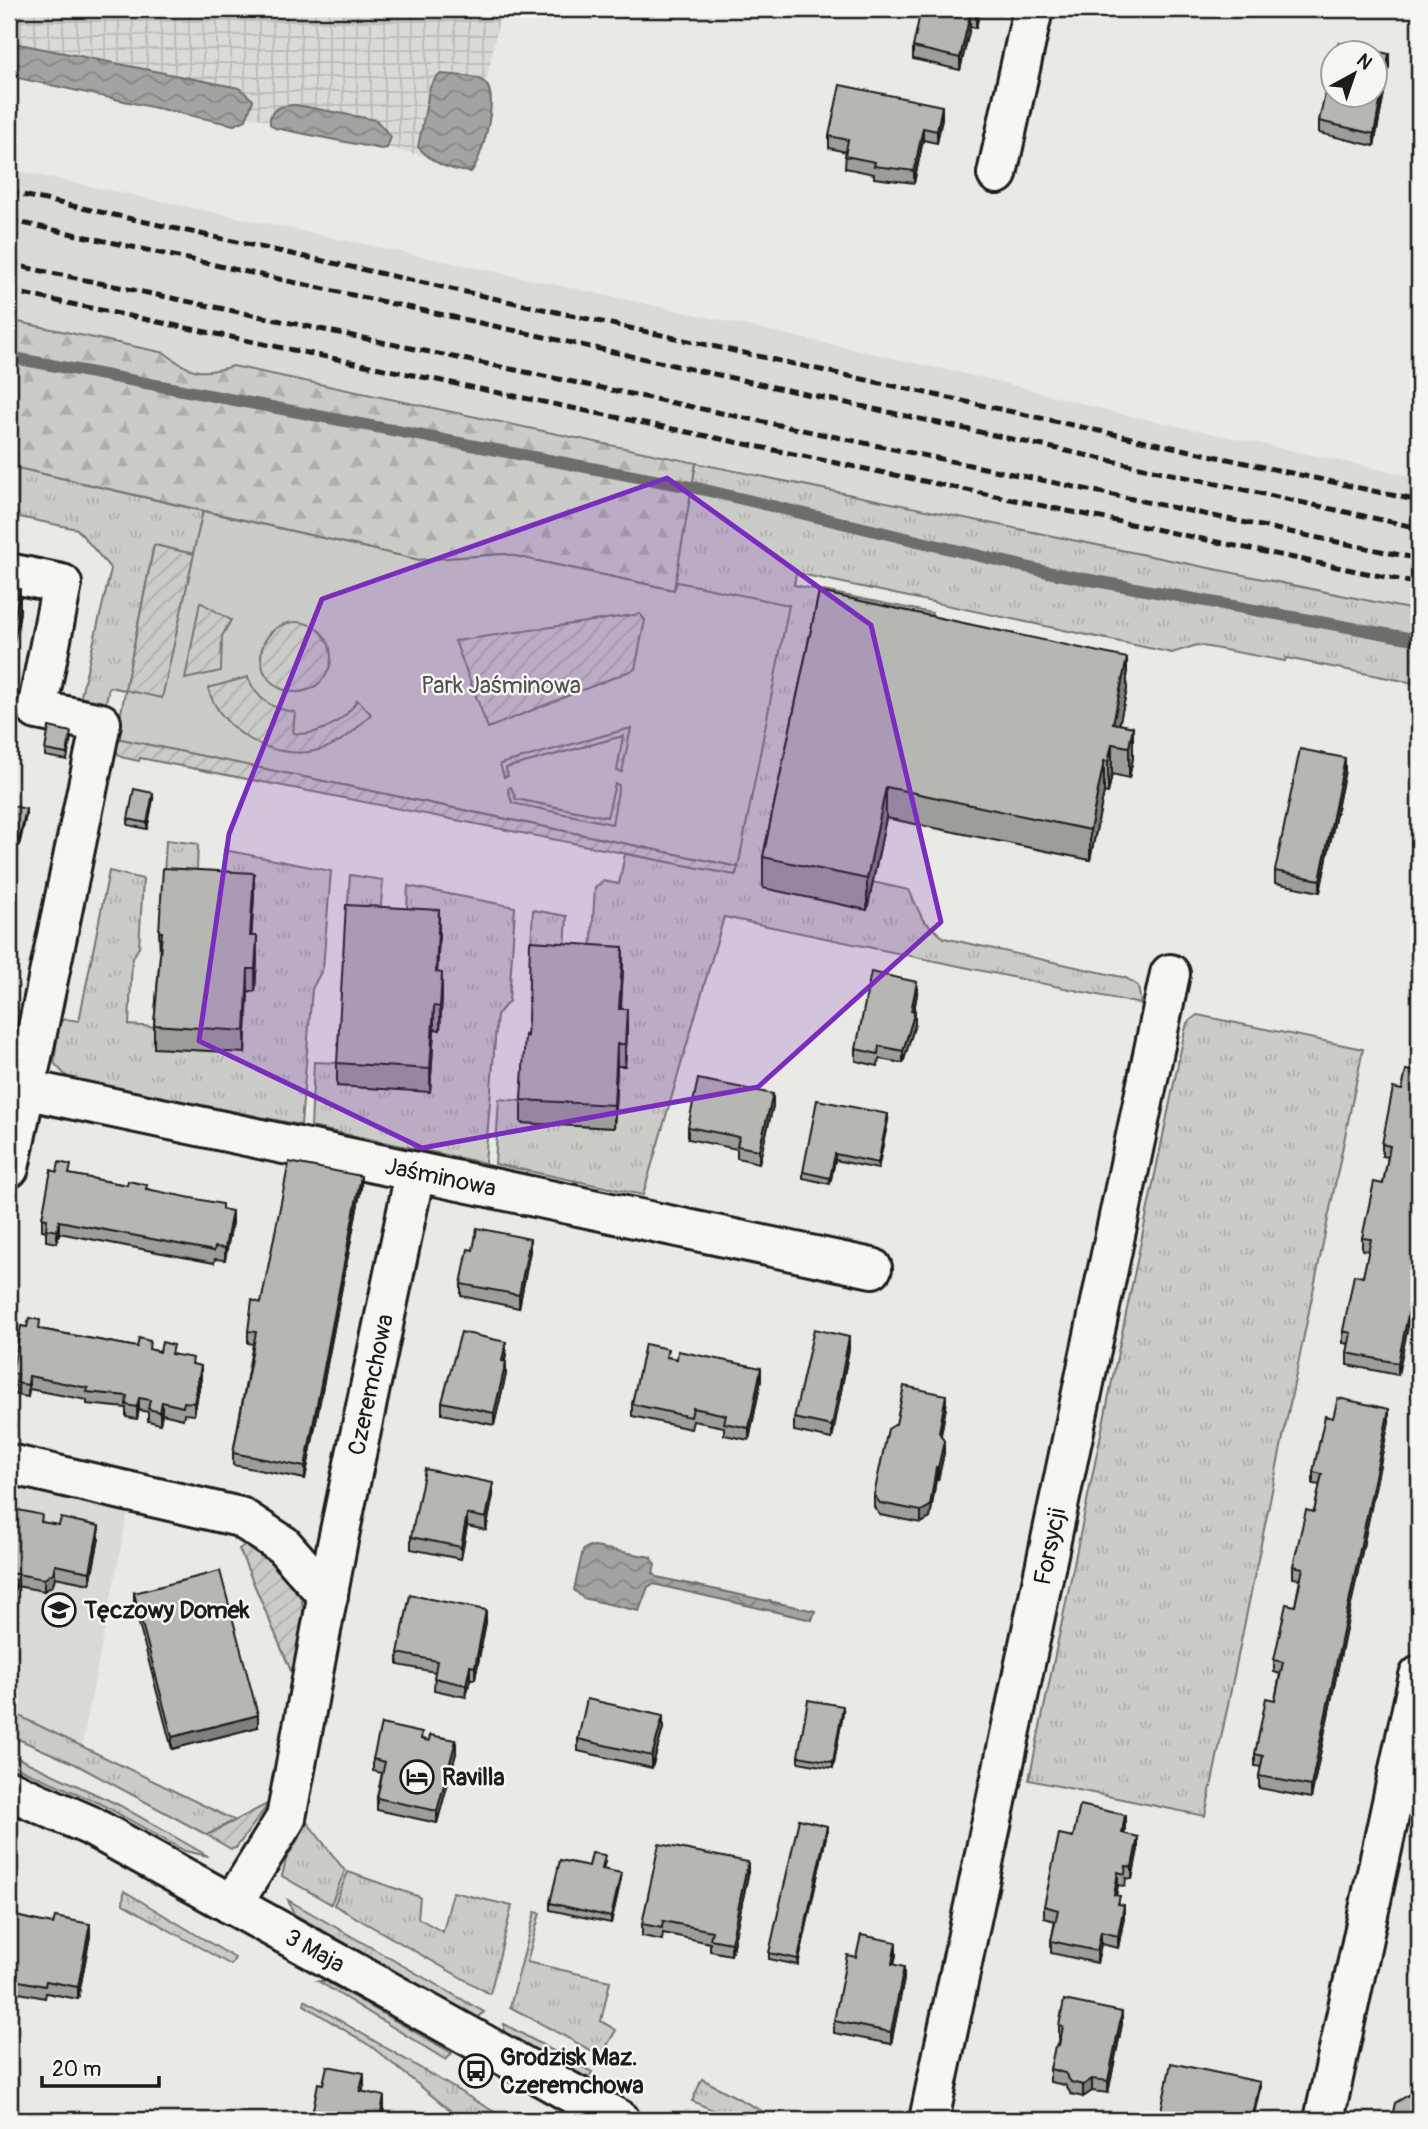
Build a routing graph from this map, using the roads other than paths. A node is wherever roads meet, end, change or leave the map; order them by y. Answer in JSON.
{"nodes":[{"id":1,"x":1033,"y":9,"type":"edge"},
{"id":2,"x":997,"y":174,"type":"dead end"},
{"id":3,"x":9,"y":573,"type":"edge"},
{"id":4,"x":1170,"y":974,"type":"dead end"},
{"id":5,"x":17,"y":1088,"type":"edge"},
{"id":6,"x":9,"y":1168,"type":"edge"},
{"id":7,"x":415,"y":1173,"type":"junction"},
{"id":8,"x":872,"y":1268,"type":"dead end"},
{"id":9,"x":9,"y":1464,"type":"edge"},
{"id":10,"x":328,"y":1596,"type":"junction"},
{"id":11,"x":1419,"y":1676,"type":"edge"},
{"id":12,"x":9,"y":1790,"type":"edge"},
{"id":13,"x":232,"y":1905,"type":"junction"},
{"id":14,"x":620,"y":2120,"type":"edge"},
{"id":15,"x":929,"y":2120,"type":"edge"},
{"id":16,"x":1324,"y":2120,"type":"edge"}],
"edges":[{"from":1,"to":2,"type":"street"},
{"from":3,"to":5,"type":"street"},
{"from":4,"to":15,"type":"street","name":"Forsycji"},
{"from":5,"to":6,"type":"street"},
{"from":5,"to":7,"type":"street","name":"Jaśminowa"},
{"from":7,"to":8,"type":"street","name":"Jaśminowa"},
{"from":7,"to":10,"type":"street","name":"Czeremchowa"},
{"from":9,"to":10,"type":"street"},
{"from":10,"to":13,"type":"street","name":"Czeremchowa"},
{"from":11,"to":16,"type":"street"},
{"from":12,"to":13,"type":"street","name":"3 Maja"},
{"from":13,"to":14,"type":"street","name":"3 Maja"}]}
